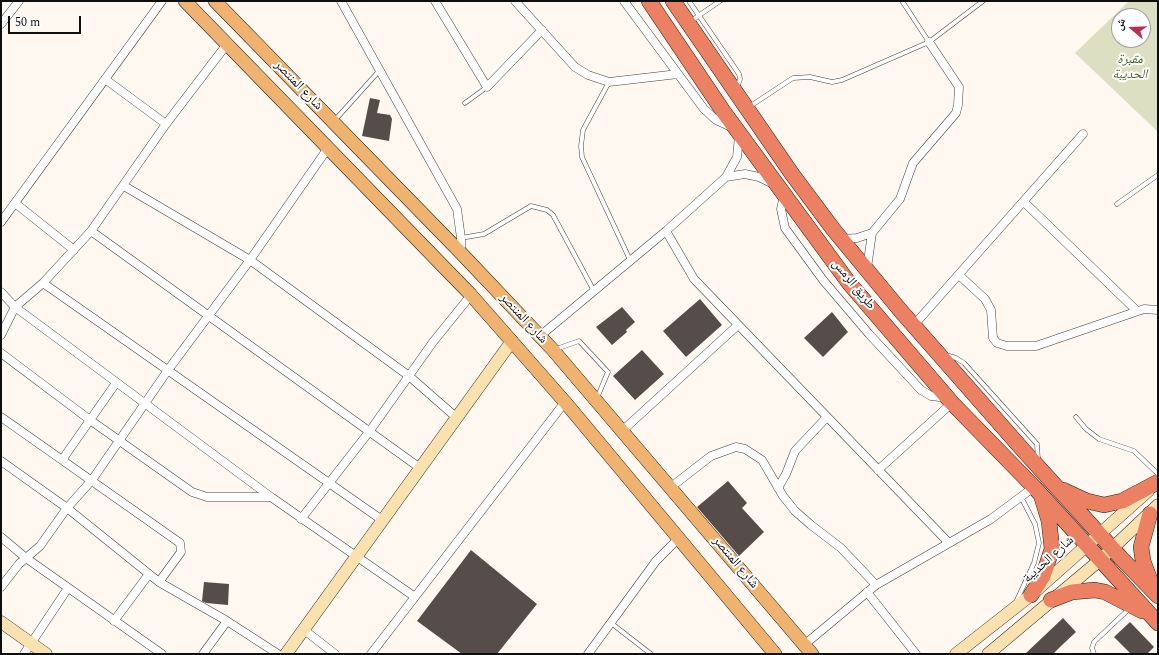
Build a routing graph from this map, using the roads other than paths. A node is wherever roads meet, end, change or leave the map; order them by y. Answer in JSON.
{"nodes":[{"id":1,"x":19,"y":1,"type":"edge"},
{"id":2,"x":162,"y":1,"type":"edge"},
{"id":3,"x":185,"y":1,"type":"edge"},
{"id":4,"x":215,"y":1,"type":"edge"},
{"id":5,"x":341,"y":1,"type":"edge"},
{"id":6,"x":435,"y":1,"type":"edge"},
{"id":7,"x":515,"y":1,"type":"edge"},
{"id":8,"x":624,"y":1,"type":"edge"},
{"id":9,"x":649,"y":1,"type":"edge"},
{"id":10,"x":673,"y":1,"type":"edge"},
{"id":11,"x":689,"y":1,"type":"edge"},
{"id":12,"x":720,"y":1,"type":"edge"},
{"id":13,"x":902,"y":1,"type":"edge"},
{"id":14,"x":983,"y":1,"type":"edge"},
{"id":15,"x":693,"y":19,"type":"junction"},
{"id":16,"x":1,"y":24,"type":"edge"},
{"id":17,"x":542,"y":30,"type":"junction"},
{"id":18,"x":929,"y":42,"type":"junction"},
{"id":19,"x":227,"y":44,"type":"junction"},
{"id":20,"x":380,"y":70,"type":"junction"},
{"id":21,"x":678,"y":74,"type":"junction"},
{"id":22,"x":105,"y":79,"type":"junction"},
{"id":23,"x":609,"y":82,"type":"junction"},
{"id":24,"x":487,"y":87,"type":"junction"},
{"id":25,"x":465,"y":103,"type":"dead end"},
{"id":26,"x":747,"y":109,"type":"junction"},
{"id":27,"x":333,"y":122,"type":"junction"},
{"id":28,"x":166,"y":124,"type":"junction"},
{"id":29,"x":737,"y":131,"type":"junction"},
{"id":30,"x":1083,"y":134,"type":"dead end"},
{"id":31,"x":328,"y":148,"type":"junction"},
{"id":32,"x":1158,"y":175,"type":"edge"},
{"id":33,"x":726,"y":177,"type":"junction"},
{"id":34,"x":124,"y":186,"type":"junction"},
{"id":35,"x":781,"y":191,"type":"junction"},
{"id":36,"x":15,"y":202,"type":"junction"},
{"id":37,"x":1024,"y":202,"type":"junction"},
{"id":38,"x":1117,"y":204,"type":"dead end"},
{"id":39,"x":1,"y":222,"type":"edge"},
{"id":40,"x":91,"y":231,"type":"junction"},
{"id":41,"x":666,"y":231,"type":"junction"},
{"id":42,"x":872,"y":233,"type":"junction"},
{"id":43,"x":461,"y":238,"type":"junction"},
{"id":44,"x":841,"y":239,"type":"junction"},
{"id":45,"x":74,"y":250,"type":"junction"},
{"id":46,"x":461,"y":253,"type":"junction"},
{"id":47,"x":250,"y":260,"type":"junction"},
{"id":48,"x":630,"y":260,"type":"junction"},
{"id":49,"x":867,"y":270,"type":"junction"},
{"id":50,"x":959,"y":275,"type":"junction"},
{"id":51,"x":43,"y":283,"type":"junction"},
{"id":52,"x":594,"y":291,"type":"junction"},
{"id":53,"x":1,"y":292,"type":"edge"},
{"id":54,"x":471,"y":295,"type":"junction"},
{"id":55,"x":15,"y":307,"type":"junction"},
{"id":56,"x":1158,"y":310,"type":"edge"},
{"id":57,"x":1137,"y":311,"type":"junction"},
{"id":58,"x":208,"y":316,"type":"junction"},
{"id":59,"x":738,"y":325,"type":"junction"},
{"id":60,"x":914,"y":326,"type":"junction"},
{"id":61,"x":1,"y":335,"type":"edge"},
{"id":62,"x":540,"y":336,"type":"junction"},
{"id":63,"x":512,"y":341,"type":"junction"},
{"id":64,"x":553,"y":350,"type":"junction"},
{"id":65,"x":1,"y":353,"type":"edge"},
{"id":66,"x":168,"y":370,"type":"junction"},
{"id":67,"x":409,"y":376,"type":"junction"},
{"id":68,"x":116,"y":383,"type":"junction"},
{"id":69,"x":596,"y":400,"type":"junction"},
{"id":70,"x":950,"y":400,"type":"junction"},
{"id":71,"x":564,"y":402,"type":"junction"},
{"id":72,"x":144,"y":404,"type":"junction"},
{"id":73,"x":1,"y":417,"type":"edge"},
{"id":74,"x":827,"y":417,"type":"junction"},
{"id":75,"x":1076,"y":417,"type":"dead end"},
{"id":76,"x":457,"y":418,"type":"junction"},
{"id":77,"x":90,"y":420,"type":"junction"},
{"id":78,"x":622,"y":430,"type":"junction"},
{"id":79,"x":369,"y":432,"type":"junction"},
{"id":80,"x":120,"y":440,"type":"junction"},
{"id":81,"x":62,"y":460,"type":"junction"},
{"id":82,"x":1,"y":461,"type":"edge"},
{"id":83,"x":420,"y":468,"type":"junction"},
{"id":84,"x":878,"y":470,"type":"junction"},
{"id":85,"x":1158,"y":474,"type":"edge"},
{"id":86,"x":92,"y":480,"type":"junction"},
{"id":87,"x":1158,"y":482,"type":"edge"},
{"id":88,"x":330,"y":483,"type":"junction"},
{"id":89,"x":671,"y":487,"type":"junction"},
{"id":90,"x":1058,"y":487,"type":"junction"},
{"id":91,"x":778,"y":488,"type":"junction"},
{"id":92,"x":1038,"y":491,"type":"junction"},
{"id":93,"x":271,"y":497,"type":"junction"},
{"id":94,"x":1020,"y":497,"type":"junction"},
{"id":95,"x":67,"y":508,"type":"junction"},
{"id":96,"x":1154,"y":510,"type":"edge"},
{"id":97,"x":301,"y":520,"type":"junction"},
{"id":98,"x":382,"y":520,"type":"junction"},
{"id":99,"x":1099,"y":534,"type":"junction"},
{"id":100,"x":1,"y":537,"type":"edge"},
{"id":101,"x":678,"y":539,"type":"junction"},
{"id":102,"x":948,"y":542,"type":"junction"},
{"id":103,"x":1087,"y":545,"type":"junction"},
{"id":104,"x":1113,"y":549,"type":"junction"},
{"id":105,"x":356,"y":556,"type":"junction"},
{"id":106,"x":26,"y":558,"type":"junction"},
{"id":107,"x":1100,"y":560,"type":"junction"},
{"id":108,"x":149,"y":574,"type":"junction"},
{"id":109,"x":159,"y":582,"type":"junction"},
{"id":110,"x":876,"y":585,"type":"junction"},
{"id":111,"x":1,"y":588,"type":"edge"},
{"id":112,"x":68,"y":588,"type":"junction"},
{"id":113,"x":867,"y":592,"type":"junction"},
{"id":114,"x":1031,"y":595,"type":"junction"},
{"id":115,"x":1158,"y":595,"type":"edge"},
{"id":116,"x":415,"y":597,"type":"junction"},
{"id":117,"x":1051,"y":600,"type":"junction"},
{"id":118,"x":1132,"y":606,"type":"junction"},
{"id":119,"x":1014,"y":608,"type":"junction"},
{"id":120,"x":1156,"y":620,"type":"edge"},
{"id":121,"x":114,"y":621,"type":"junction"},
{"id":122,"x":227,"y":621,"type":"junction"},
{"id":123,"x":1,"y":622,"type":"edge"},
{"id":124,"x":611,"y":622,"type":"junction"},
{"id":125,"x":303,"y":630,"type":"junction"},
{"id":126,"x":31,"y":644,"type":"junction"},
{"id":127,"x":808,"y":650,"type":"edge"},
{"id":128,"x":24,"y":654,"type":"edge"},
{"id":129,"x":46,"y":654,"type":"edge"},
{"id":130,"x":162,"y":654,"type":"edge"},
{"id":131,"x":203,"y":654,"type":"edge"},
{"id":132,"x":278,"y":654,"type":"edge"},
{"id":133,"x":286,"y":654,"type":"edge"},
{"id":134,"x":335,"y":654,"type":"edge"},
{"id":135,"x":371,"y":654,"type":"edge"},
{"id":136,"x":588,"y":654,"type":"edge"},
{"id":137,"x":651,"y":654,"type":"edge"},
{"id":138,"x":774,"y":654,"type":"edge"},
{"id":139,"x":916,"y":654,"type":"edge"},
{"id":140,"x":956,"y":654,"type":"edge"},
{"id":141,"x":988,"y":654,"type":"edge"},
{"id":142,"x":1094,"y":654,"type":"edge"}],
"edges":[{"from":1,"to":16,"type":"street"},
{"from":2,"to":22,"type":"street"},
{"from":3,"to":19,"type":"main road","name":"شارع المنتصر"},
{"from":4,"to":27,"type":"main road","name":"شارع المنتصر"},
{"from":5,"to":20,"type":"street"},
{"from":6,"to":24,"type":"street"},
{"from":7,"to":17,"type":"street"},
{"from":8,"to":21,"type":"street"},
{"from":9,"to":29,"type":"highway","name":"طريق الرمس"},
{"from":10,"to":15,"type":"highway","name":"طريق الرمس"},
{"from":11,"to":15,"type":"lane"},
{"from":12,"to":15,"type":"lane"},
{"from":13,"to":18,"type":"lane"},
{"from":14,"to":18,"type":"lane"},
{"from":15,"to":26,"type":"highway","name":"طريق الرمس"},
{"from":17,"to":23,"type":"street"},
{"from":17,"to":24,"type":"street"},
{"from":18,"to":26,"type":"lane"},
{"from":18,"to":42,"type":"street"},
{"from":19,"to":28,"type":"street"},
{"from":19,"to":31,"type":"main road","name":"شارع المنتصر"},
{"from":20,"to":27,"type":"lane"},
{"from":20,"to":43,"type":"street"},
{"from":21,"to":23,"type":"street"},
{"from":21,"to":29,"type":"street"},
{"from":22,"to":28,"type":"street"},
{"from":22,"to":36,"type":"street"},
{"from":23,"to":48,"type":"lane"},
{"from":24,"to":25,"type":"lane"},
{"from":26,"to":44,"type":"highway","name":"طريق الرمس"},
{"from":27,"to":46,"type":"main road","name":"شارع المنتصر"},
{"from":28,"to":34,"type":"street"},
{"from":29,"to":33,"type":"street"},
{"from":29,"to":35,"type":"highway","name":"طريق الرمس"},
{"from":30,"to":37,"type":"street"},
{"from":31,"to":47,"type":"street"},
{"from":31,"to":54,"type":"main road","name":"شارع المنتصر"},
{"from":32,"to":38,"type":"lane"},
{"from":33,"to":35,"type":"street"},
{"from":33,"to":41,"type":"street"},
{"from":34,"to":40,"type":"street"},
{"from":34,"to":47,"type":"street"},
{"from":35,"to":70,"type":"highway","name":"طريق الرمس"},
{"from":36,"to":39,"type":"street"},
{"from":36,"to":45,"type":"street"},
{"from":37,"to":50,"type":"street"},
{"from":37,"to":57,"type":"street"},
{"from":40,"to":45,"type":"street"},
{"from":40,"to":58,"type":"street"},
{"from":41,"to":48,"type":"street"},
{"from":41,"to":59,"type":"street"},
{"from":42,"to":44,"type":"street"},
{"from":42,"to":49,"type":"street"},
{"from":43,"to":46,"type":"street"},
{"from":43,"to":52,"type":"lane"},
{"from":44,"to":49,"type":"highway","name":"طريق الرمس"},
{"from":45,"to":51,"type":"street"},
{"from":46,"to":62,"type":"main road","name":"شارع المنتصر"},
{"from":47,"to":58,"type":"street"},
{"from":47,"to":67,"type":"street"},
{"from":48,"to":52,"type":"street"},
{"from":49,"to":60,"type":"highway","name":"طريق الرمس"},
{"from":50,"to":57,"type":"street"},
{"from":50,"to":60,"type":"street"},
{"from":51,"to":55,"type":"street"},
{"from":51,"to":66,"type":"street"},
{"from":52,"to":62,"type":"street"},
{"from":53,"to":55,"type":"street"},
{"from":54,"to":63,"type":"main road","name":"شارع المنتصر"},
{"from":54,"to":67,"type":"street"},
{"from":55,"to":61,"type":"street"},
{"from":55,"to":68,"type":"street"},
{"from":56,"to":57,"type":"street"},
{"from":58,"to":66,"type":"street"},
{"from":58,"to":79,"type":"street"},
{"from":59,"to":74,"type":"street"},
{"from":59,"to":78,"type":"street"},
{"from":60,"to":90,"type":"highway","name":"طريق الرمس"},
{"from":62,"to":64,"type":"main road","name":"شارع المنتصر"},
{"from":63,"to":71,"type":"main road","name":"شارع المنتصر"},
{"from":63,"to":76,"type":"main road"},
{"from":64,"to":69,"type":"main road","name":"شارع المنتصر"},
{"from":64,"to":69,"type":"lane"},
{"from":65,"to":77,"type":"street"},
{"from":66,"to":72,"type":"street"},
{"from":66,"to":88,"type":"street"},
{"from":67,"to":76,"type":"street"},
{"from":67,"to":79,"type":"street"},
{"from":68,"to":72,"type":"street"},
{"from":68,"to":77,"type":"street"},
{"from":69,"to":78,"type":"main road","name":"شارع المنتصر"},
{"from":70,"to":84,"type":"street"},
{"from":70,"to":92,"type":"highway","name":"طريق الرمس"},
{"from":71,"to":101,"type":"main road","name":"شارع المنتصر"},
{"from":71,"to":116,"type":"street"},
{"from":72,"to":80,"type":"street"},
{"from":72,"to":93,"type":"street"},
{"from":73,"to":81,"type":"street"},
{"from":74,"to":84,"type":"street"},
{"from":74,"to":91,"type":"street"},
{"from":75,"to":85,"type":"lane"},
{"from":76,"to":83,"type":"main road"},
{"from":77,"to":80,"type":"street"},
{"from":77,"to":81,"type":"street"},
{"from":78,"to":89,"type":"main road","name":"شارع المنتصر"},
{"from":79,"to":83,"type":"street"},
{"from":79,"to":88,"type":"street"},
{"from":80,"to":86,"type":"street"},
{"from":80,"to":93,"type":"street"},
{"from":81,"to":86,"type":"street"},
{"from":82,"to":95,"type":"street"},
{"from":83,"to":98,"type":"main road"},
{"from":84,"to":102,"type":"street"},
{"from":86,"to":95,"type":"street"},
{"from":86,"to":109,"type":"street"},
{"from":87,"to":90,"type":"highway"},
{"from":87,"to":99,"type":"main road","name":"شارع الحديبة"},
{"from":88,"to":97,"type":"street"},
{"from":88,"to":98,"type":"street"},
{"from":89,"to":91,"type":"street"},
{"from":89,"to":127,"type":"main road","name":"شارع المنتصر"},
{"from":90,"to":99,"type":"highway","name":"طريق الرمس"},
{"from":91,"to":110,"type":"street"},
{"from":92,"to":94,"type":"street"},
{"from":92,"to":103,"type":"highway","name":"طريق الرمس"},
{"from":92,"to":114,"type":"highway"},
{"from":93,"to":97,"type":"street"},
{"from":94,"to":102,"type":"street"},
{"from":94,"to":119,"type":"lane"},
{"from":95,"to":106,"type":"street"},
{"from":95,"to":108,"type":"street"},
{"from":96,"to":104,"type":"main road"},
{"from":96,"to":115,"type":"highway"},
{"from":97,"to":105,"type":"street"},
{"from":98,"to":105,"type":"main road"},
{"from":99,"to":103,"type":"main road","name":"شارع الحديبة"},
{"from":99,"to":104,"type":"highway","name":"طريق الرمس"},
{"from":100,"to":106,"type":"street"},
{"from":101,"to":124,"type":"street"},
{"from":101,"to":138,"type":"main road","name":"شارع المنتصر"},
{"from":102,"to":110,"type":"street"},
{"from":103,"to":107,"type":"highway","name":"طريق الرمس"},
{"from":103,"to":114,"type":"main road","name":"شارع الحديبة"},
{"from":104,"to":107,"type":"main road"},
{"from":104,"to":115,"type":"highway","name":"طريق الرمس"},
{"from":105,"to":116,"type":"street"},
{"from":105,"to":125,"type":"main road"},
{"from":106,"to":111,"type":"street"},
{"from":106,"to":112,"type":"street"},
{"from":107,"to":117,"type":"main road"},
{"from":107,"to":120,"type":"highway","name":"طريق الرمس"},
{"from":108,"to":109,"type":"street"},
{"from":108,"to":121,"type":"street"},
{"from":109,"to":122,"type":"street"},
{"from":110,"to":113,"type":"street"},
{"from":112,"to":121,"type":"street"},
{"from":112,"to":126,"type":"street"},
{"from":113,"to":127,"type":"street"},
{"from":113,"to":139,"type":"street"},
{"from":114,"to":119,"type":"main road","name":"شارع الحديبة"},
{"from":116,"to":135,"type":"street"},
{"from":117,"to":118,"type":"highway"},
{"from":117,"to":141,"type":"main road"},
{"from":118,"to":120,"type":"highway"},
{"from":118,"to":142,"type":"lane"},
{"from":119,"to":140,"type":"main road","name":"شارع الحديبة"},
{"from":121,"to":130,"type":"street"},
{"from":122,"to":131,"type":"street"},
{"from":122,"to":132,"type":"street"},
{"from":123,"to":126,"type":"main road"},
{"from":124,"to":136,"type":"street"},
{"from":124,"to":137,"type":"lane"},
{"from":125,"to":133,"type":"main road"},
{"from":125,"to":134,"type":"street"},
{"from":126,"to":128,"type":"street"},
{"from":126,"to":129,"type":"main road"}]}
